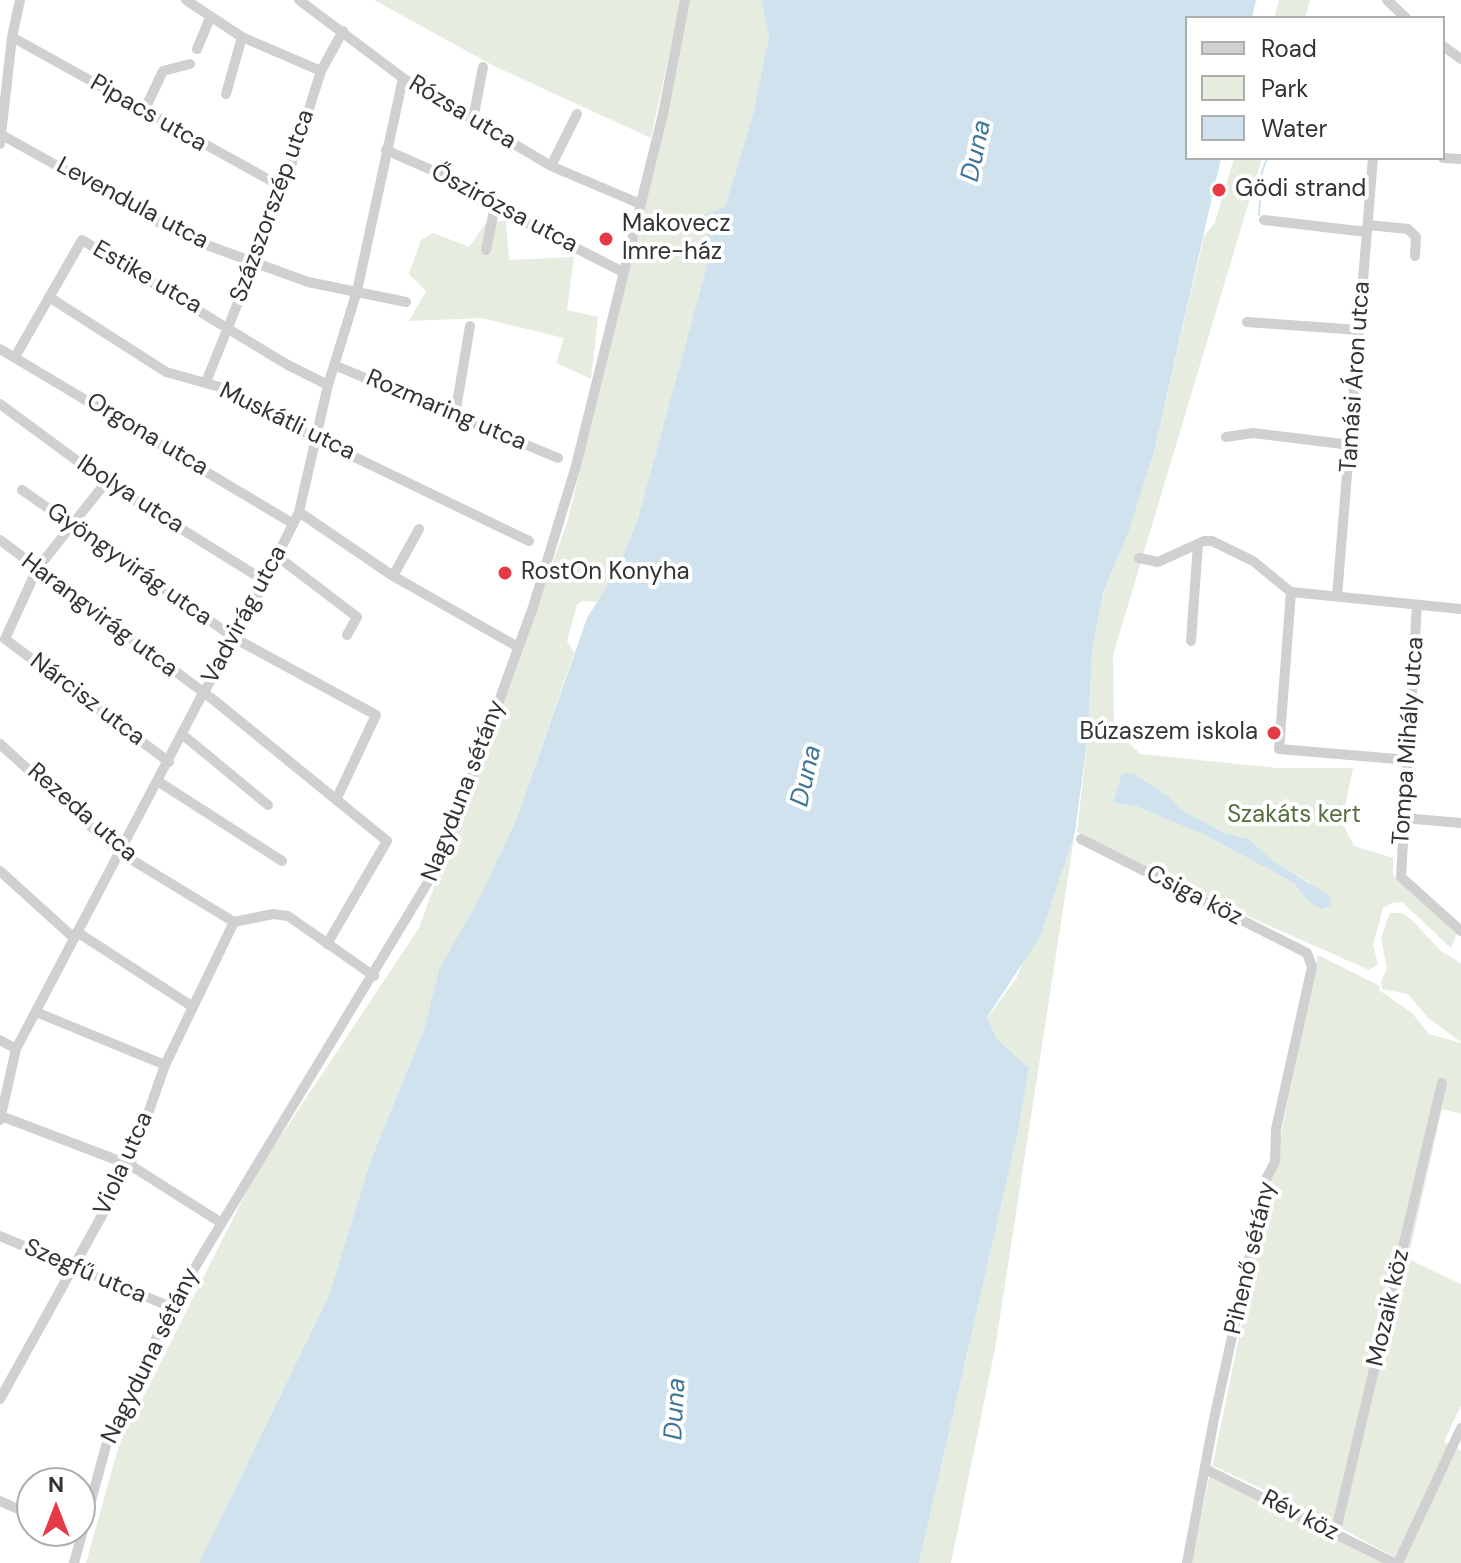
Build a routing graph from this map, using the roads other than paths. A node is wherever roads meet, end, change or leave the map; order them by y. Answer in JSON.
{"nodes":[{"id":1,"x":20,"y":0,"type":"edge"},
{"id":2,"x":186,"y":0,"type":"edge"},
{"id":3,"x":299,"y":0,"type":"edge"},
{"id":4,"x":685,"y":0,"type":"edge"},
{"id":5,"x":1387,"y":0,"type":"edge"},
{"id":6,"x":1404,"y":16,"type":"edge"},
{"id":7,"x":210,"y":18,"type":"junction"},
{"id":8,"x":343,"y":31,"type":"junction"},
{"id":9,"x":12,"y":37,"type":"junction"},
{"id":10,"x":242,"y":37,"type":"junction"},
{"id":11,"x":197,"y":49,"type":"dead end"},
{"id":12,"x":190,"y":64,"type":"dead end"},
{"id":13,"x":483,"y":67,"type":"dead end"},
{"id":14,"x":321,"y":71,"type":"junction"},
{"id":15,"x":403,"y":78,"type":"junction"},
{"id":16,"x":226,"y":94,"type":"dead end"},
{"id":17,"x":144,"y":111,"type":"junction"},
{"id":18,"x":577,"y":114,"type":"dead end"},
{"id":19,"x":473,"y":119,"type":"junction"},
{"id":20,"x":1,"y":139,"type":"edge"},
{"id":21,"x":386,"y":150,"type":"junction"},
{"id":22,"x":1373,"y":160,"type":"edge"},
{"id":23,"x":551,"y":166,"type":"junction"},
{"id":24,"x":284,"y":188,"type":"junction"},
{"id":25,"x":638,"y":203,"type":"junction"},
{"id":26,"x":495,"y":206,"type":"junction"},
{"id":27,"x":1264,"y":220,"type":"dead end"},
{"id":28,"x":1368,"y":228,"type":"junction"},
{"id":29,"x":486,"y":250,"type":"dead end"},
{"id":30,"x":1415,"y":256,"type":"dead end"},
{"id":31,"x":255,"y":263,"type":"junction"},
{"id":32,"x":621,"y":271,"type":"junction"},
{"id":33,"x":357,"y":291,"type":"junction"},
{"id":34,"x":49,"y":297,"type":"junction"},
{"id":35,"x":406,"y":302,"type":"dead end"},
{"id":36,"x":1247,"y":322,"type":"dead end"},
{"id":37,"x":470,"y":326,"type":"dead end"},
{"id":38,"x":229,"y":327,"type":"junction"},
{"id":39,"x":1359,"y":330,"type":"junction"},
{"id":40,"x":0,"y":349,"type":"edge"},
{"id":41,"x":15,"y":357,"type":"junction"},
{"id":42,"x":334,"y":365,"type":"junction"},
{"id":43,"x":206,"y":382,"type":"junction"},
{"id":44,"x":328,"y":385,"type":"junction"},
{"id":45,"x":0,"y":404,"type":"edge"},
{"id":46,"x":455,"y":415,"type":"junction"},
{"id":47,"x":1226,"y":437,"type":"dead end"},
{"id":48,"x":315,"y":438,"type":"junction"},
{"id":49,"x":1351,"y":445,"type":"junction"},
{"id":50,"x":558,"y":458,"type":"dead end"},
{"id":51,"x":106,"y":482,"type":"junction"},
{"id":52,"x":22,"y":490,"type":"dead end"},
{"id":53,"x":299,"y":512,"type":"junction"},
{"id":54,"x":292,"y":523,"type":"junction"},
{"id":55,"x":70,"y":524,"type":"junction"},
{"id":56,"x":419,"y":529,"type":"dead end"},
{"id":57,"x":0,"y":540,"type":"edge"},
{"id":58,"x":529,"y":541,"type":"dead end"},
{"id":59,"x":1198,"y":544,"type":"junction"},
{"id":60,"x":277,"y":556,"type":"junction"},
{"id":61,"x":1139,"y":558,"type":"dead end"},
{"id":62,"x":37,"y":569,"type":"junction"},
{"id":63,"x":393,"y":576,"type":"junction"},
{"id":64,"x":265,"y":581,"type":"junction"},
{"id":65,"x":1291,"y":592,"type":"junction"},
{"id":66,"x":1337,"y":596,"type":"junction"},
{"id":67,"x":1417,"y":605,"type":"junction"},
{"id":68,"x":1461,"y":609,"type":"edge"},
{"id":69,"x":347,"y":635,"type":"dead end"},
{"id":70,"x":236,"y":639,"type":"junction"},
{"id":71,"x":1191,"y":641,"type":"dead end"},
{"id":72,"x":518,"y":647,"type":"junction"},
{"id":73,"x":202,"y":695,"type":"junction"},
{"id":74,"x":183,"y":735,"type":"junction"},
{"id":75,"x":0,"y":744,"type":"edge"},
{"id":76,"x":1408,"y":760,"type":"junction"},
{"id":77,"x":169,"y":762,"type":"junction"},
{"id":78,"x":159,"y":782,"type":"junction"},
{"id":79,"x":336,"y":800,"type":"junction"},
{"id":80,"x":268,"y":805,"type":"dead end"},
{"id":81,"x":1404,"y":818,"type":"junction"},
{"id":82,"x":1461,"y":823,"type":"edge"},
{"id":83,"x":1081,"y":839,"type":"dead end"},
{"id":84,"x":119,"y":852,"type":"junction"},
{"id":85,"x":282,"y":861,"type":"dead end"},
{"id":86,"x":0,"y":871,"type":"edge"},
{"id":87,"x":234,"y":922,"type":"junction"},
{"id":88,"x":1461,"y":931,"type":"edge"},
{"id":89,"x":75,"y":935,"type":"junction"},
{"id":90,"x":327,"y":944,"type":"junction"},
{"id":91,"x":1307,"y":953,"type":"joint"},
{"id":92,"x":374,"y":976,"type":"junction"},
{"id":93,"x":193,"y":1007,"type":"junction"},
{"id":94,"x":36,"y":1012,"type":"junction"},
{"id":95,"x":0,"y":1040,"type":"edge"},
{"id":96,"x":16,"y":1049,"type":"junction"},
{"id":97,"x":165,"y":1065,"type":"junction"},
{"id":98,"x":1442,"y":1083,"type":"dead end"},
{"id":99,"x":1,"y":1118,"type":"edge"},
{"id":100,"x":130,"y":1165,"type":"junction"},
{"id":101,"x":220,"y":1222,"type":"junction"},
{"id":102,"x":0,"y":1236,"type":"edge"},
{"id":103,"x":74,"y":1268,"type":"junction"},
{"id":104,"x":171,"y":1307,"type":"junction"},
{"id":105,"x":0,"y":1399,"type":"edge"},
{"id":106,"x":1461,"y":1428,"type":"edge"},
{"id":107,"x":1205,"y":1469,"type":"junction"},
{"id":108,"x":1335,"y":1534,"type":"junction"},
{"id":109,"x":74,"y":1563,"type":"edge"},
{"id":110,"x":1187,"y":1563,"type":"edge"},
{"id":111,"x":1396,"y":1563,"type":"edge"}],
"edges":[{"from":1,"to":9,"type":"street"},
{"from":2,"to":7,"type":"street"},
{"from":3,"to":8,"type":"street","name":"Rózsa utca"},
{"from":4,"to":25,"type":"street","name":"Nagyduna sétány"},
{"from":5,"to":6,"type":"street"},
{"from":7,"to":10,"type":"street"},
{"from":7,"to":11,"type":"street"},
{"from":8,"to":14,"type":"street","name":"Százszorszép utca"},
{"from":8,"to":15,"type":"street","name":"Rózsa utca"},
{"from":9,"to":17,"type":"street","name":"Pipacs utca"},
{"from":9,"to":20,"type":"street"},
{"from":10,"to":14,"type":"street"},
{"from":10,"to":16,"type":"street"},
{"from":12,"to":17,"type":"street"},
{"from":13,"to":19,"type":"street"},
{"from":14,"to":24,"type":"street","name":"Százszorszép utca"},
{"from":15,"to":19,"type":"street","name":"Rózsa utca"},
{"from":15,"to":21,"type":"street","name":"Vadvirág utca"},
{"from":17,"to":24,"type":"street","name":"Pipacs utca"},
{"from":18,"to":23,"type":"street"},
{"from":19,"to":23,"type":"street","name":"Rózsa utca"},
{"from":20,"to":31,"type":"street","name":"Levendula utca"},
{"from":21,"to":26,"type":"street","name":"Őszirózsa utca"},
{"from":21,"to":33,"type":"street","name":"Vadvirág utca"},
{"from":22,"to":28,"type":"street","name":"Tamási Áron utca"},
{"from":23,"to":25,"type":"street","name":"Rózsa utca"},
{"from":24,"to":31,"type":"street","name":"Százszorszép utca"},
{"from":25,"to":32,"type":"street","name":"Nagyduna sétány"},
{"from":26,"to":29,"type":"street"},
{"from":26,"to":32,"type":"street","name":"Őszirózsa utca"},
{"from":27,"to":28,"type":"street"},
{"from":28,"to":30,"type":"street"},
{"from":28,"to":39,"type":"street","name":"Tamási Áron utca"},
{"from":31,"to":33,"type":"street","name":"Levendula utca"},
{"from":31,"to":38,"type":"street","name":"Százszorszép utca"},
{"from":32,"to":72,"type":"street","name":"Nagyduna sétány"},
{"from":33,"to":35,"type":"street","name":"Levendula utca"},
{"from":33,"to":42,"type":"street","name":"Vadvirág utca"},
{"from":34,"to":38,"type":"street","name":"Estike utca"},
{"from":34,"to":41,"type":"street","name":"Estike utca"},
{"from":34,"to":43,"type":"street","name":"Muskátli utca"},
{"from":36,"to":39,"type":"street"},
{"from":37,"to":46,"type":"street"},
{"from":38,"to":43,"type":"street","name":"Százszorszép utca"},
{"from":38,"to":44,"type":"street","name":"Estike utca"},
{"from":39,"to":49,"type":"street","name":"Tamási Áron utca"},
{"from":40,"to":41,"type":"street","name":"Orgona utca"},
{"from":41,"to":54,"type":"street","name":"Orgona utca"},
{"from":42,"to":44,"type":"street","name":"Vadvirág utca"},
{"from":42,"to":46,"type":"street","name":"Rozmaring utca"},
{"from":43,"to":48,"type":"street","name":"Muskátli utca"},
{"from":44,"to":48,"type":"street","name":"Vadvirág utca"},
{"from":45,"to":51,"type":"street","name":"Ibolya utca"},
{"from":46,"to":50,"type":"street","name":"Rozmaring utca"},
{"from":47,"to":49,"type":"street"},
{"from":48,"to":53,"type":"street","name":"Vadvirág utca"},
{"from":48,"to":58,"type":"street","name":"Muskátli utca"},
{"from":49,"to":66,"type":"street","name":"Tamási Áron utca"},
{"from":51,"to":55,"type":"street"},
{"from":51,"to":64,"type":"street","name":"Ibolya utca"},
{"from":52,"to":55,"type":"street","name":"Gyöngyvirág utca"},
{"from":53,"to":54,"type":"street","name":"Vadvirág utca"},
{"from":53,"to":63,"type":"street"},
{"from":54,"to":60,"type":"street","name":"Vadvirág utca"},
{"from":55,"to":62,"type":"street"},
{"from":55,"to":70,"type":"street","name":"Gyöngyvirág utca"},
{"from":56,"to":63,"type":"street"},
{"from":57,"to":62,"type":"street","name":"Harangvirág utca"},
{"from":59,"to":61,"type":"street"},
{"from":59,"to":65,"type":"street"},
{"from":59,"to":71,"type":"street"},
{"from":60,"to":64,"type":"street","name":"Vadvirág utca"},
{"from":60,"to":69,"type":"street"},
{"from":62,"to":73,"type":"street","name":"Harangvirág utca"},
{"from":62,"to":77,"type":"street","name":"Nárcisz utca"},
{"from":63,"to":72,"type":"street"},
{"from":64,"to":70,"type":"street","name":"Vadvirág utca"},
{"from":65,"to":66,"type":"street"},
{"from":65,"to":76,"type":"street"},
{"from":66,"to":67,"type":"street"},
{"from":67,"to":68,"type":"street"},
{"from":67,"to":76,"type":"street","name":"Tompa Mihály utca"},
{"from":70,"to":73,"type":"street","name":"Vadvirág utca"},
{"from":70,"to":79,"type":"street","name":"Gyöngyvirág utca"},
{"from":72,"to":92,"type":"street","name":"Nagyduna sétány"},
{"from":73,"to":74,"type":"street","name":"Vadvirág utca"},
{"from":73,"to":79,"type":"street","name":"Harangvirág utca"},
{"from":74,"to":77,"type":"street","name":"Vadvirág utca"},
{"from":74,"to":80,"type":"street"},
{"from":75,"to":84,"type":"street","name":"Rezeda utca"},
{"from":76,"to":81,"type":"street","name":"Tompa Mihály utca"},
{"from":77,"to":78,"type":"street","name":"Vadvirág utca"},
{"from":78,"to":84,"type":"street","name":"Vadvirág utca"},
{"from":78,"to":85,"type":"street"},
{"from":79,"to":90,"type":"street","name":"Harangvirág utca"},
{"from":81,"to":82,"type":"street"},
{"from":81,"to":88,"type":"street","name":"Tompa Mihály utca"},
{"from":83,"to":91,"type":"street","name":"Csiga köz"},
{"from":84,"to":87,"type":"street","name":"Rezeda utca"},
{"from":84,"to":89,"type":"street","name":"Vadvirág utca"},
{"from":86,"to":89,"type":"street"},
{"from":87,"to":90,"type":"street"},
{"from":87,"to":93,"type":"street","name":"Viola utca"},
{"from":89,"to":93,"type":"street"},
{"from":89,"to":94,"type":"street","name":"Vadvirág utca"},
{"from":90,"to":92,"type":"street"},
{"from":91,"to":107,"type":"street","name":"Pihenő sétány"},
{"from":92,"to":101,"type":"street","name":"Nagyduna sétány"},
{"from":93,"to":97,"type":"street","name":"Viola utca"},
{"from":94,"to":96,"type":"street","name":"Vadvirág utca"},
{"from":94,"to":97,"type":"street"},
{"from":95,"to":96,"type":"street"},
{"from":96,"to":99,"type":"street","name":"Vadvirág utca"},
{"from":97,"to":100,"type":"street","name":"Viola utca"},
{"from":98,"to":108,"type":"street","name":"Mozaik köz"},
{"from":99,"to":100,"type":"street"},
{"from":100,"to":101,"type":"street"},
{"from":100,"to":103,"type":"street","name":"Viola utca"},
{"from":101,"to":104,"type":"street","name":"Nagyduna sétány"},
{"from":102,"to":103,"type":"street","name":"Szegfű utca"},
{"from":103,"to":104,"type":"street","name":"Szegfű utca"},
{"from":103,"to":105,"type":"street","name":"Viola utca"},
{"from":104,"to":109,"type":"street","name":"Nagyduna sétány"},
{"from":106,"to":111,"type":"street"},
{"from":107,"to":108,"type":"street","name":"Rév köz"},
{"from":107,"to":110,"type":"street","name":"Pihenő sétány"},
{"from":108,"to":111,"type":"street","name":"Rév köz"}]}
